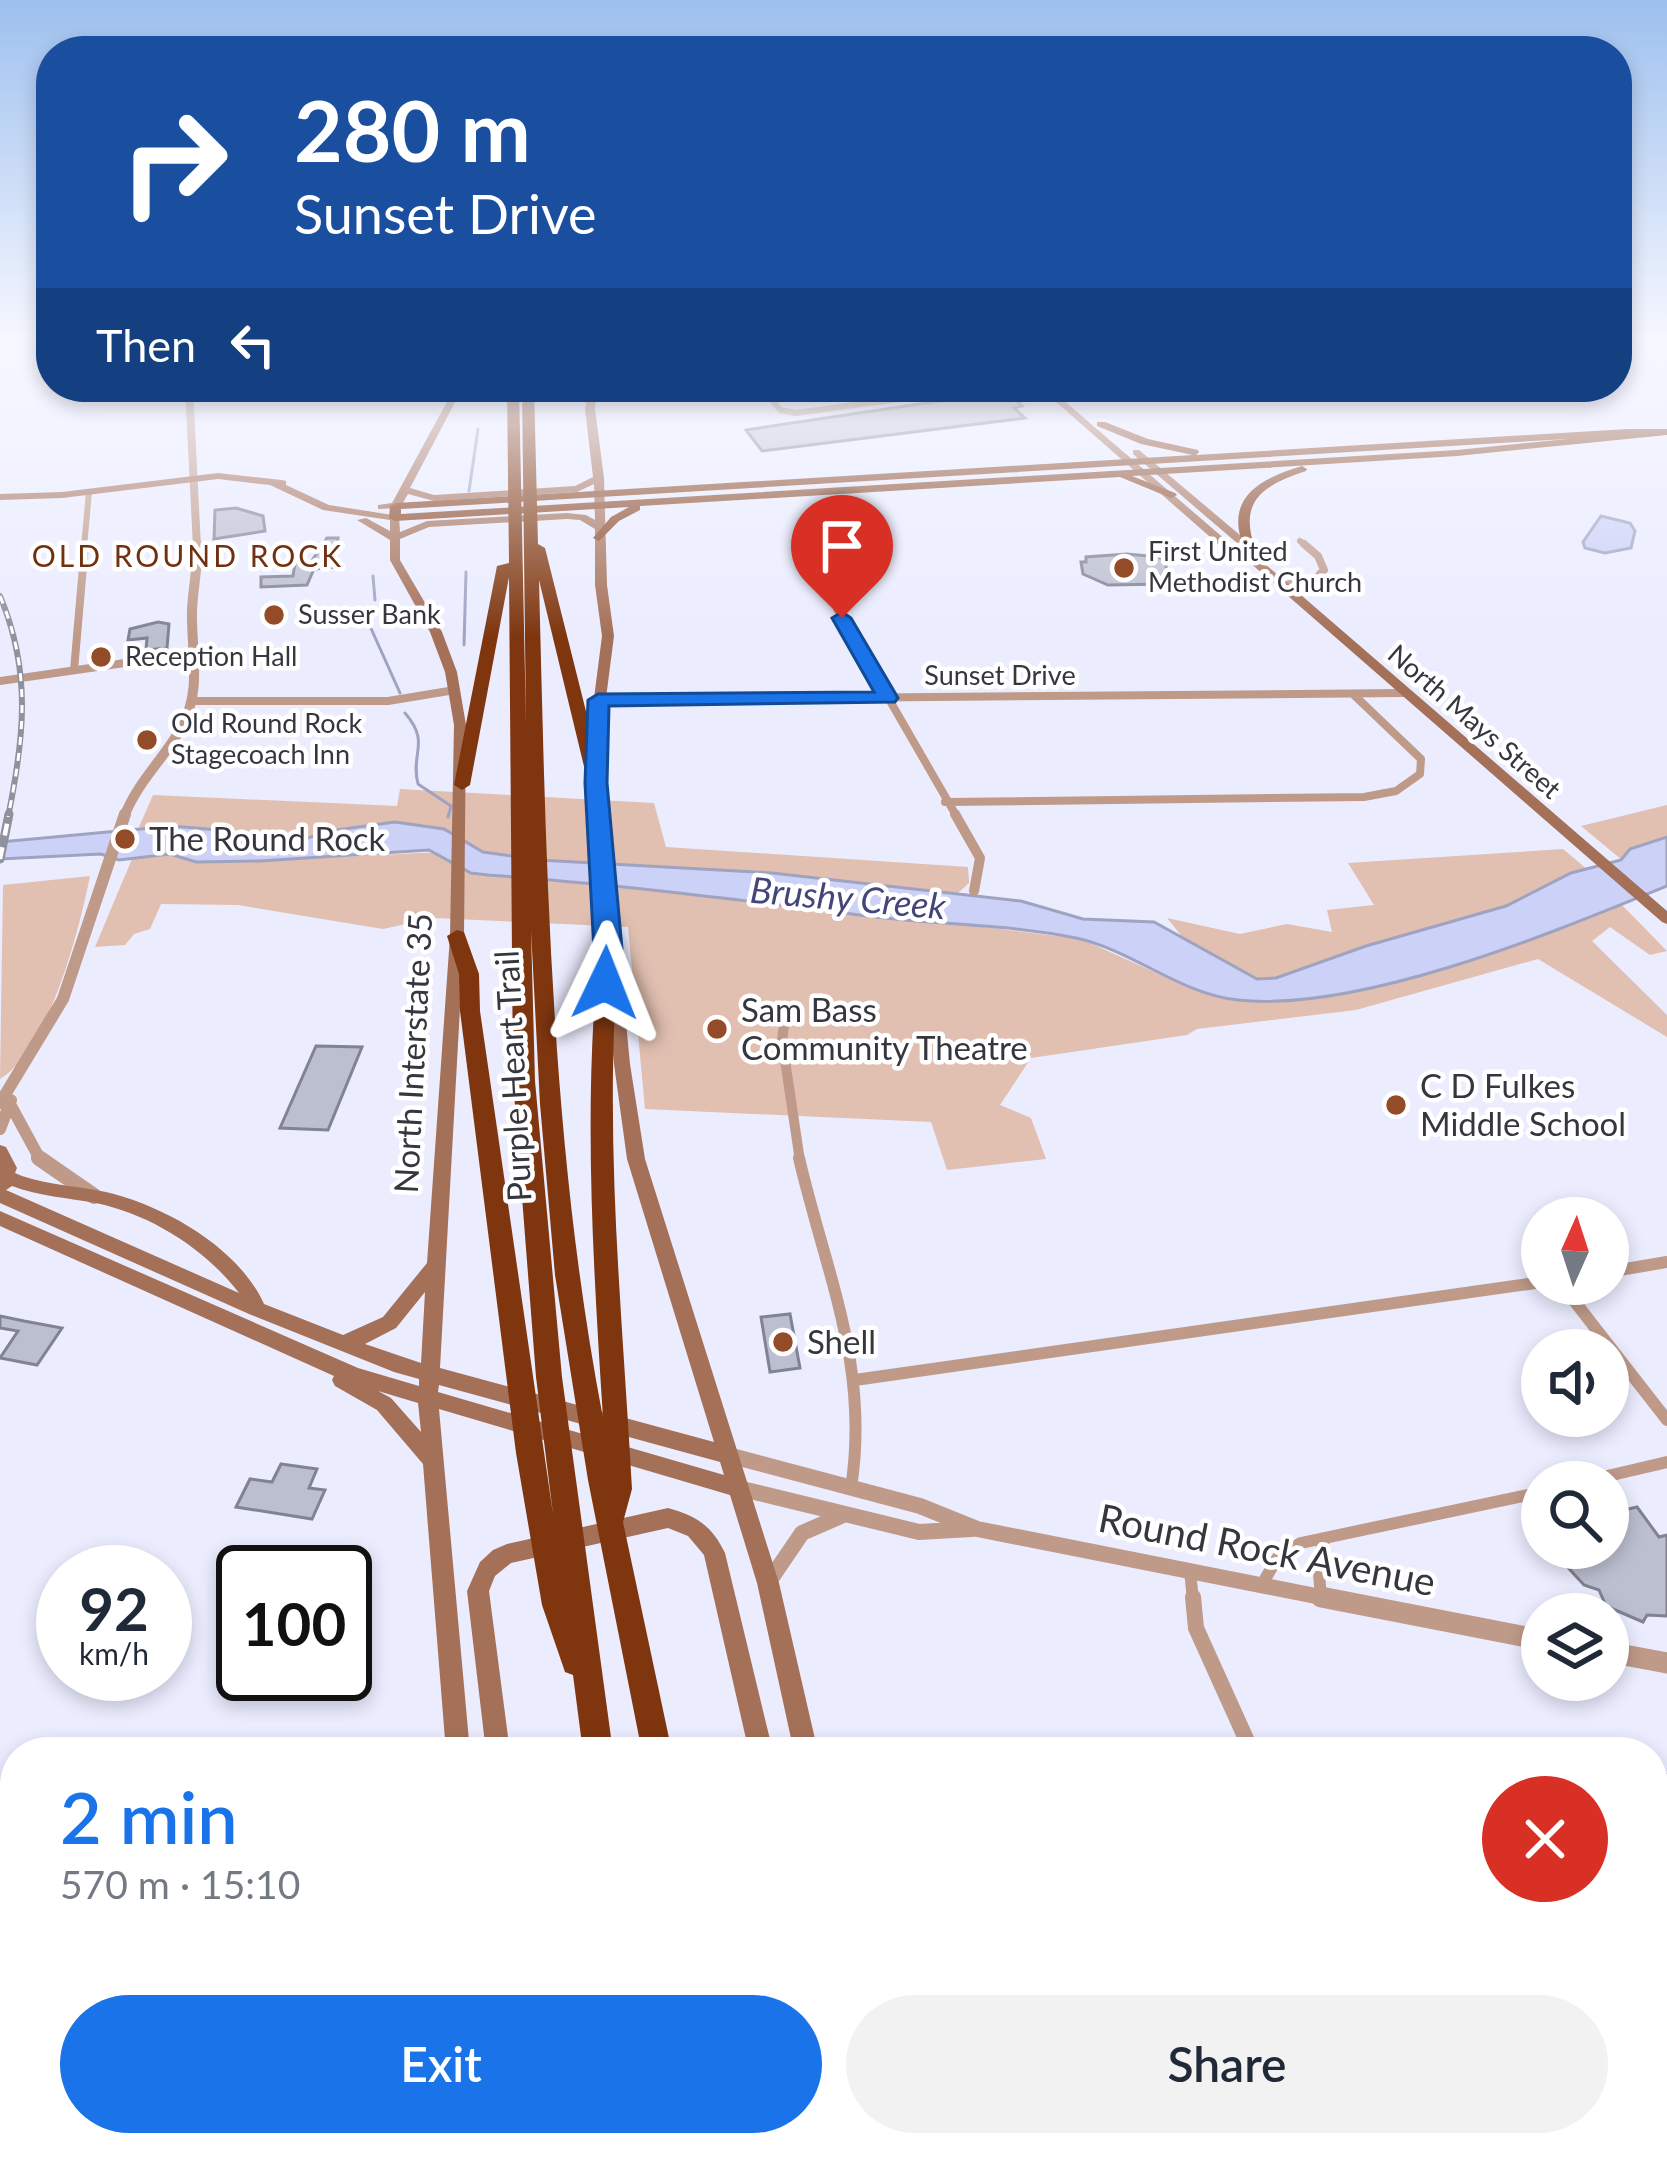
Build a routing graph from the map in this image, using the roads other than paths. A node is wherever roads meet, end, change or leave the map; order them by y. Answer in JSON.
{"nodes":[{"id":1,"x":192,"y":435,"type":"edge"},
{"id":2,"x":434,"y":435,"type":"edge"},
{"id":3,"x":516,"y":435,"type":"edge"},
{"id":4,"x":524,"y":435,"type":"edge"},
{"id":5,"x":593,"y":435,"type":"edge"},
{"id":6,"x":1103,"y":435,"type":"edge"},
{"id":7,"x":1106,"y":435,"type":"edge"},
{"id":8,"x":1117,"y":435,"type":"edge"},
{"id":9,"x":1617,"y":435,"type":"edge"},
{"id":10,"x":1639,"y":435,"type":"edge"},
{"id":11,"x":1289,"y":453,"type":"junction"},
{"id":12,"x":1387,"y":457,"type":"junction"},
{"id":13,"x":1087,"y":465,"type":"junction"},
{"id":14,"x":1143,"y":466,"type":"junction"},
{"id":15,"x":1161,"y":471,"type":"junction"},
{"id":16,"x":933,"y":474,"type":"junction"},
{"id":17,"x":883,"y":476,"type":"junction"},
{"id":18,"x":1078,"y":477,"type":"junction"},
{"id":19,"x":598,"y":478,"type":"junction"},
{"id":20,"x":195,"y":479,"type":"junction"},
{"id":21,"x":521,"y":481,"type":"junction"},
{"id":22,"x":274,"y":483,"type":"junction"},
{"id":23,"x":896,"y":488,"type":"junction"},
{"id":24,"x":405,"y":490,"type":"junction"},
{"id":25,"x":843,"y":491,"type":"junction"},
{"id":26,"x":89,"y":492,"type":"junction"},
{"id":27,"x":1171,"y":495,"type":"junction"},
{"id":28,"x":0,"y":497,"type":"edge"},
{"id":29,"x":598,"y":500,"type":"junction"},
{"id":30,"x":656,"y":503,"type":"junction"},
{"id":31,"x":327,"y":508,"type":"junction"},
{"id":32,"x":396,"y":512,"type":"junction"},
{"id":33,"x":522,"y":531,"type":"junction"},
{"id":34,"x":599,"y":533,"type":"junction"},
{"id":35,"x":394,"y":538,"type":"junction"},
{"id":36,"x":1300,"y":541,"type":"dead end"},
{"id":37,"x":1250,"y":553,"type":"junction"},
{"id":38,"x":1282,"y":586,"type":"junction"},
{"id":39,"x":837,"y":609,"type":"dead end"},
{"id":40,"x":194,"y":653,"type":"junction"},
{"id":41,"x":74,"y":670,"type":"junction"},
{"id":42,"x":0,"y":681,"type":"edge"},
{"id":43,"x":455,"y":690,"type":"junction"},
{"id":44,"x":1402,"y":693,"type":"junction"},
{"id":45,"x":1354,"y":695,"type":"junction"},
{"id":46,"x":888,"y":698,"type":"junction"},
{"id":47,"x":598,"y":700,"type":"junction"},
{"id":48,"x":192,"y":701,"type":"junction"},
{"id":49,"x":596,"y":787,"type":"junction"},
{"id":50,"x":462,"y":788,"type":"junction"},
{"id":51,"x":945,"y":802,"type":"junction"},
{"id":52,"x":974,"y":891,"type":"dead end"},
{"id":53,"x":1667,"y":919,"type":"edge"},
{"id":54,"x":457,"y":936,"type":"junction"},
{"id":55,"x":532,"y":941,"type":"junction"},
{"id":56,"x":609,"y":946,"type":"junction"},
{"id":57,"x":785,"y":1018,"type":"dead end"},
{"id":58,"x":8,"y":1098,"type":"edge"},
{"id":59,"x":0,"y":1129,"type":"edge"},
{"id":60,"x":0,"y":1151,"type":"edge"},
{"id":61,"x":2,"y":1188,"type":"edge"},
{"id":62,"x":94,"y":1196,"type":"junction"},
{"id":63,"x":0,"y":1218,"type":"edge"},
{"id":64,"x":1667,"y":1262,"type":"edge"},
{"id":65,"x":435,"y":1268,"type":"junction"},
{"id":66,"x":1629,"y":1268,"type":"edge"},
{"id":67,"x":1521,"y":1285,"type":"edge"},
{"id":68,"x":1578,"y":1305,"type":"edge"},
{"id":69,"x":256,"y":1309,"type":"junction"},
{"id":70,"x":342,"y":1343,"type":"junction"},
{"id":71,"x":312,"y":1360,"type":"junction"},
{"id":72,"x":429,"y":1372,"type":"junction"},
{"id":73,"x":855,"y":1380,"type":"junction"},
{"id":74,"x":428,"y":1400,"type":"junction"},
{"id":75,"x":1667,"y":1420,"type":"edge"},
{"id":76,"x":728,"y":1455,"type":"junction"},
{"id":77,"x":431,"y":1460,"type":"junction"},
{"id":78,"x":1667,"y":1462,"type":"edge"},
{"id":79,"x":1629,"y":1471,"type":"edge"},
{"id":80,"x":738,"y":1488,"type":"junction"},
{"id":81,"x":851,"y":1488,"type":"junction"},
{"id":82,"x":1521,"y":1497,"type":"edge"},
{"id":83,"x":841,"y":1516,"type":"junction"},
{"id":84,"x":610,"y":1520,"type":"junction"},
{"id":85,"x":977,"y":1529,"type":"junction"},
{"id":86,"x":1324,"y":1541,"type":"junction"},
{"id":87,"x":1190,"y":1571,"type":"junction"},
{"id":88,"x":768,"y":1583,"type":"junction"},
{"id":89,"x":1262,"y":1586,"type":"junction"},
{"id":90,"x":1321,"y":1599,"type":"junction"},
{"id":91,"x":1521,"y":1636,"type":"edge"},
{"id":92,"x":1629,"y":1656,"type":"edge"},
{"id":93,"x":1667,"y":1663,"type":"edge"},
{"id":94,"x":591,"y":1711,"type":"junction"},
{"id":95,"x":457,"y":1737,"type":"edge"},
{"id":96,"x":496,"y":1737,"type":"edge"},
{"id":97,"x":595,"y":1737,"type":"edge"},
{"id":98,"x":653,"y":1737,"type":"edge"},
{"id":99,"x":757,"y":1737,"type":"edge"},
{"id":100,"x":803,"y":1737,"type":"edge"},
{"id":101,"x":1245,"y":1737,"type":"edge"}],
"edges":[{"from":1,"to":20,"type":"street"},
{"from":2,"to":24,"type":"main road","name":"North Interstate 35"},
{"from":3,"to":21,"type":"highway","name":"Purple Heart Trail"},
{"from":4,"to":21,"type":"highway","name":"Purple Heart Trail"},
{"from":5,"to":19,"type":"main road"},
{"from":6,"to":13,"type":"highway"},
{"from":7,"to":14,"type":"main road","name":"North Mays Street"},
{"from":8,"to":11,"type":"highway"},
{"from":9,"to":11,"type":"highway"},
{"from":10,"to":12,"type":"highway"},
{"from":11,"to":14,"type":"highway"},
{"from":12,"to":15,"type":"highway"},
{"from":12,"to":37,"type":"highway"},
{"from":13,"to":14,"type":"highway"},
{"from":13,"to":16,"type":"highway"},
{"from":14,"to":15,"type":"highway"},
{"from":14,"to":18,"type":"highway"},
{"from":14,"to":27,"type":"main road","name":"North Mays Street"},
{"from":15,"to":37,"type":"main road","name":"North Mays Street"},
{"from":16,"to":17,"type":"highway"},
{"from":16,"to":23,"type":"highway"},
{"from":17,"to":25,"type":"highway"},
{"from":17,"to":29,"type":"highway"},
{"from":18,"to":23,"type":"highway"},
{"from":18,"to":27,"type":"highway"},
{"from":19,"to":24,"type":"main road"},
{"from":19,"to":29,"type":"main road"},
{"from":20,"to":22,"type":"main road"},
{"from":20,"to":26,"type":"main road"},
{"from":20,"to":40,"type":"street"},
{"from":21,"to":33,"type":"highway","name":"Purple Heart Trail"},
{"from":22,"to":31,"type":"main road"},
{"from":22,"to":32,"type":"main road"},
{"from":23,"to":25,"type":"highway"},
{"from":24,"to":32,"type":"main road","name":"North Interstate 35"},
{"from":25,"to":30,"type":"highway"},
{"from":26,"to":28,"type":"main road"},
{"from":26,"to":41,"type":"street"},
{"from":27,"to":37,"type":"main road","name":"North Mays Street"},
{"from":29,"to":30,"type":"highway"},
{"from":29,"to":32,"type":"highway"},
{"from":29,"to":32,"type":"highway"},
{"from":29,"to":34,"type":"main road"},
{"from":30,"to":34,"type":"highway"},
{"from":31,"to":32,"type":"main road"},
{"from":31,"to":35,"type":"main road"},
{"from":32,"to":35,"type":"main road","name":"North Interstate 35"},
{"from":33,"to":49,"type":"highway"},
{"from":33,"to":50,"type":"highway"},
{"from":33,"to":55,"type":"highway","name":"Purple Heart Trail"},
{"from":34,"to":35,"type":"main road"},
{"from":34,"to":47,"type":"main road"},
{"from":35,"to":43,"type":"main road","name":"North Interstate 35"},
{"from":36,"to":38,"type":"street"},
{"from":37,"to":38,"type":"main road","name":"North Mays Street"},
{"from":38,"to":44,"type":"main road","name":"North Mays Street"},
{"from":39,"to":46,"type":"street"},
{"from":40,"to":41,"type":"street"},
{"from":40,"to":48,"type":"street"},
{"from":41,"to":42,"type":"street"},
{"from":43,"to":48,"type":"street"},
{"from":43,"to":50,"type":"main road","name":"North Interstate 35"},
{"from":44,"to":45,"type":"street","name":"Sunset Drive"},
{"from":44,"to":53,"type":"main road","name":"North Mays Street"},
{"from":45,"to":46,"type":"street","name":"Sunset Drive"},
{"from":45,"to":51,"type":"street"},
{"from":46,"to":47,"type":"street","name":"Sunset Drive"},
{"from":46,"to":51,"type":"street"},
{"from":47,"to":49,"type":"main road"},
{"from":48,"to":58,"type":"street"},
{"from":49,"to":56,"type":"main road"},
{"from":50,"to":54,"type":"main road","name":"North Interstate 35"},
{"from":51,"to":52,"type":"street"},
{"from":54,"to":65,"type":"main road","name":"North Interstate 35"},
{"from":54,"to":94,"type":"highway"},
{"from":55,"to":84,"type":"highway","name":"Purple Heart Trail"},
{"from":55,"to":94,"type":"highway","name":"Purple Heart Trail"},
{"from":56,"to":76,"type":"main road"},
{"from":56,"to":84,"type":"highway"},
{"from":57,"to":73,"type":"street"},
{"from":58,"to":59,"type":"street"},
{"from":58,"to":62,"type":"street"},
{"from":60,"to":61,"type":"main road"},
{"from":61,"to":62,"type":"main road"},
{"from":61,"to":69,"type":"main road","name":"Round Rock Avenue"},
{"from":62,"to":69,"type":"main road"},
{"from":63,"to":71,"type":"main road"},
{"from":64,"to":66,"type":"street"},
{"from":65,"to":70,"type":"main road"},
{"from":65,"to":72,"type":"main road","name":"North Interstate 35"},
{"from":67,"to":73,"type":"street"},
{"from":68,"to":75,"type":"street"},
{"from":69,"to":70,"type":"main road","name":"Round Rock Avenue"},
{"from":70,"to":72,"type":"main road","name":"Round Rock Avenue"},
{"from":71,"to":74,"type":"main road","name":"Round Rock Avenue"},
{"from":71,"to":77,"type":"main road"},
{"from":72,"to":74,"type":"main road","name":"North Interstate 35"},
{"from":72,"to":76,"type":"main road","name":"Round Rock Avenue"},
{"from":73,"to":81,"type":"street"},
{"from":74,"to":77,"type":"main road","name":"North Interstate 35"},
{"from":74,"to":80,"type":"main road","name":"Round Rock Avenue"},
{"from":76,"to":80,"type":"main road"},
{"from":76,"to":81,"type":"street","name":"Round Rock Avenue"},
{"from":77,"to":95,"type":"main road","name":"North Interstate 35"},
{"from":78,"to":79,"type":"street"},
{"from":80,"to":83,"type":"street","name":"Round Rock Avenue"},
{"from":80,"to":88,"type":"main road"},
{"from":81,"to":85,"type":"street","name":"Round Rock Avenue"},
{"from":82,"to":86,"type":"street"},
{"from":83,"to":85,"type":"street","name":"Round Rock Avenue"},
{"from":83,"to":88,"type":"street"},
{"from":84,"to":98,"type":"highway","name":"Purple Heart Trail"},
{"from":85,"to":87,"type":"street","name":"Round Rock Avenue"},
{"from":86,"to":89,"type":"street"},
{"from":86,"to":90,"type":"street"},
{"from":87,"to":89,"type":"street","name":"Round Rock Avenue"},
{"from":87,"to":101,"type":"street"},
{"from":88,"to":100,"type":"main road"},
{"from":89,"to":90,"type":"street","name":"Round Rock Avenue"},
{"from":90,"to":91,"type":"street","name":"Round Rock Avenue"},
{"from":92,"to":93,"type":"street"},
{"from":94,"to":97,"type":"highway","name":"Purple Heart Trail"},
{"from":96,"to":99,"type":"main road"}]}
